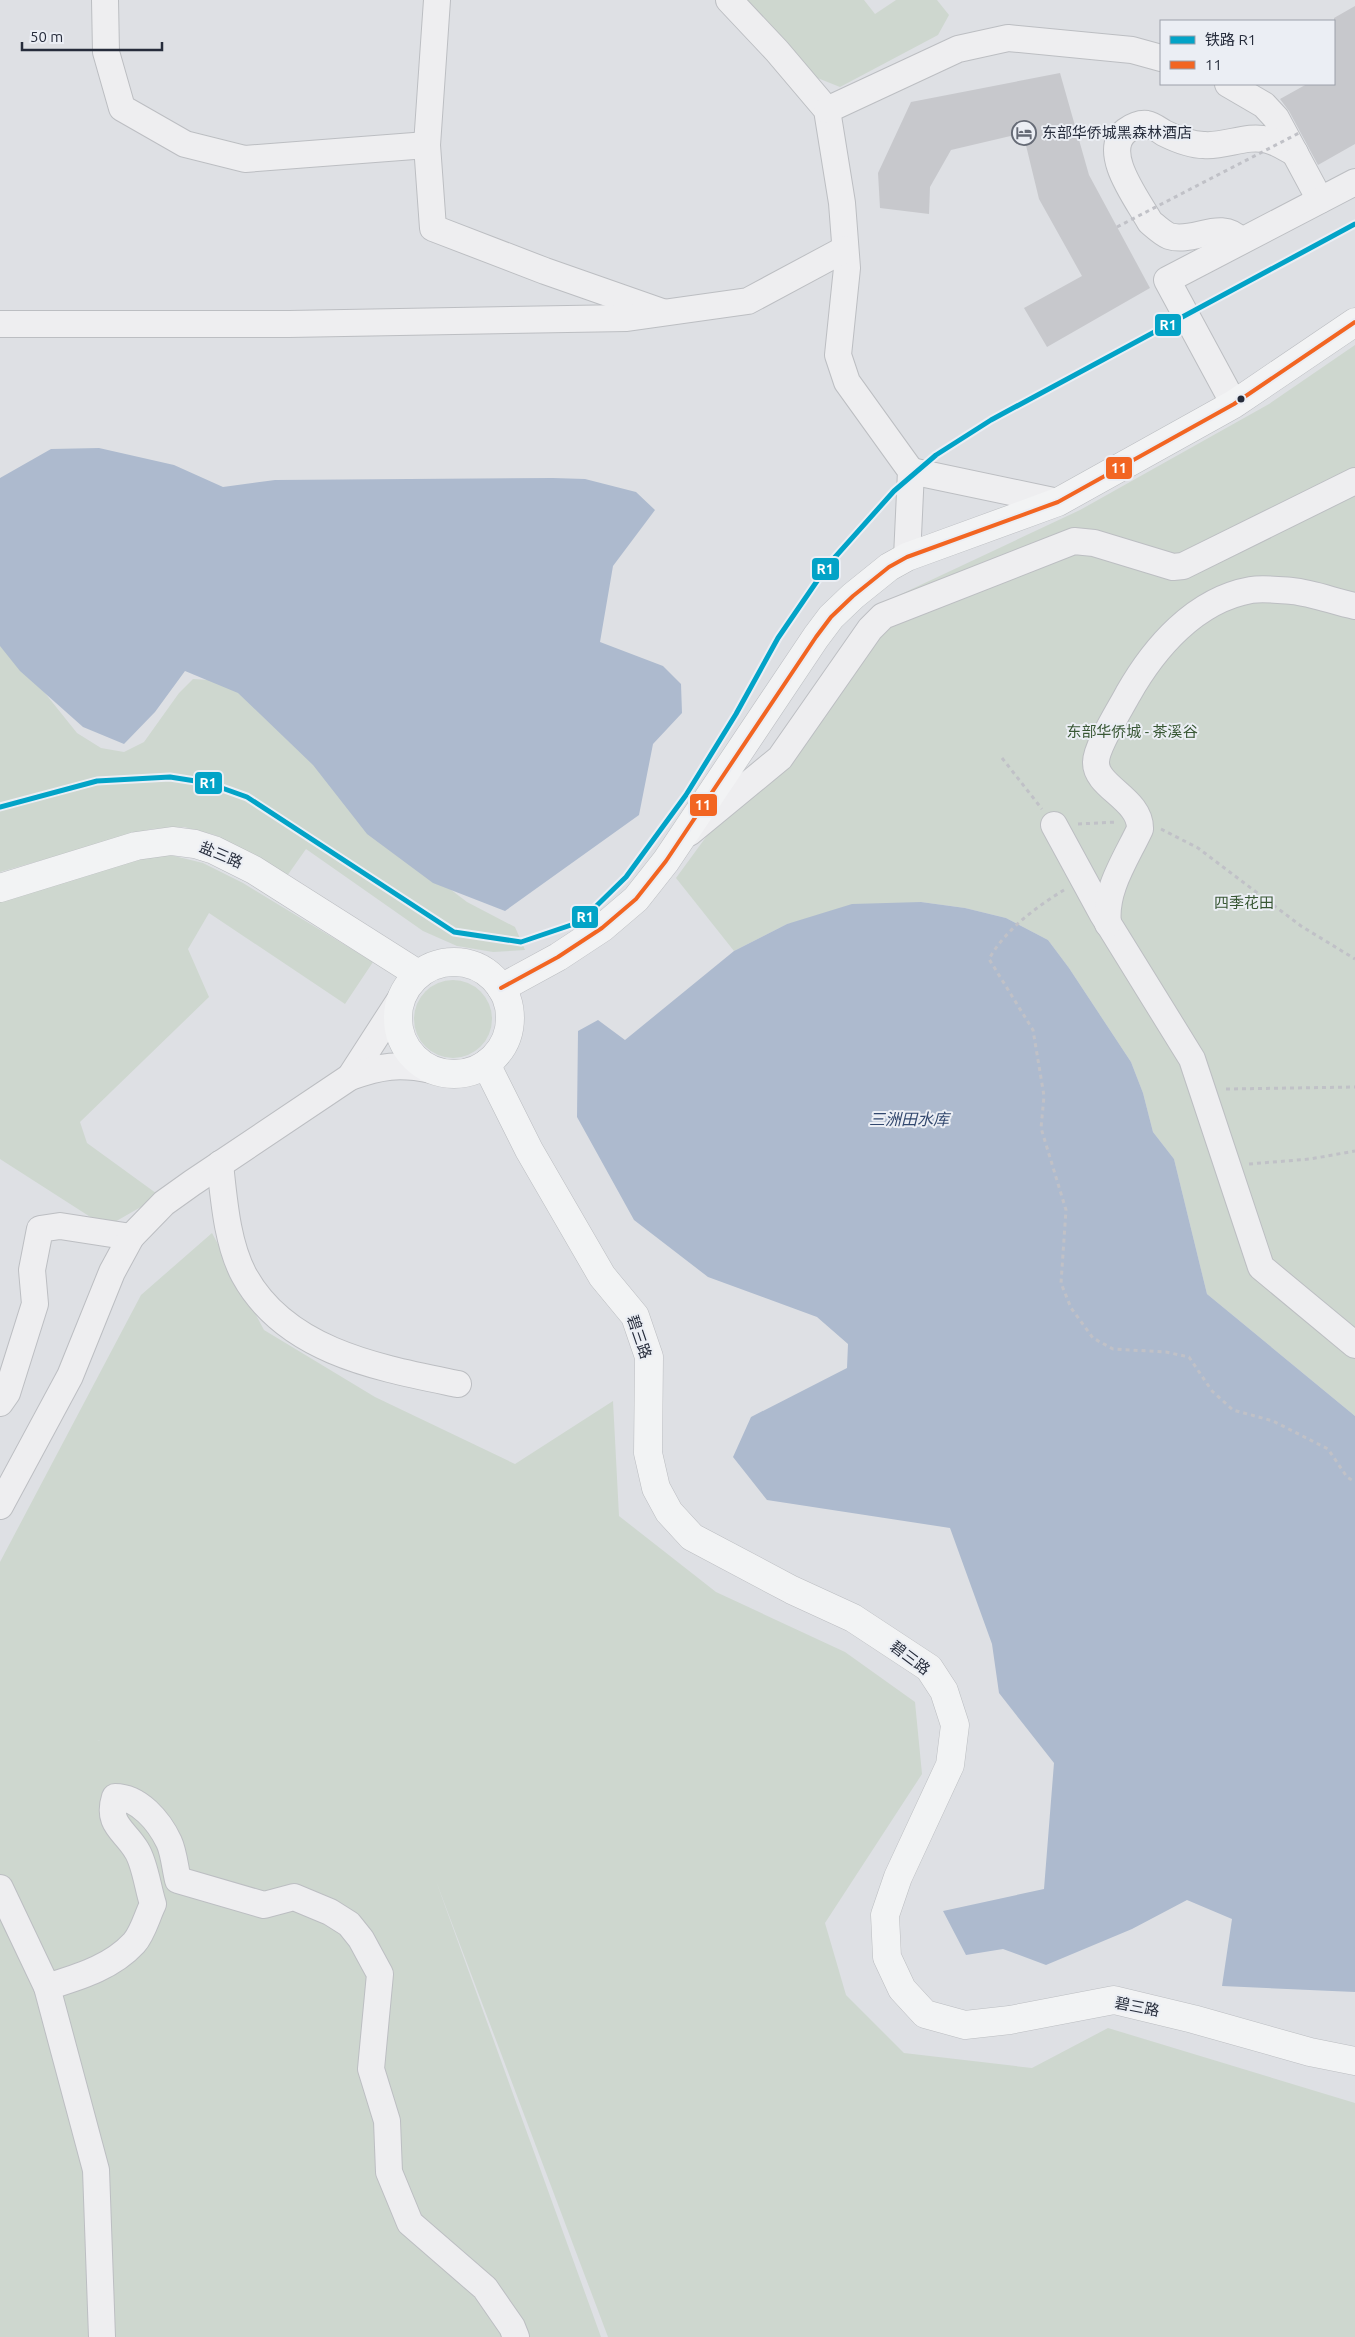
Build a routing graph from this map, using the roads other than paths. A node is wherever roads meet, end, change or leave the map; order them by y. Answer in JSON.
{"nodes":[{"id":1,"x":105,"y":0,"type":"edge"},
{"id":2,"x":436,"y":0,"type":"edge"},
{"id":3,"x":729,"y":0,"type":"edge"},
{"id":4,"x":1160,"y":58,"type":"edge"},
{"id":5,"x":1230,"y":85,"type":"edge"},
{"id":6,"x":827,"y":110,"type":"junction"},
{"id":7,"x":1297,"y":143,"type":"junction"},
{"id":8,"x":427,"y":145,"type":"junction"},
{"id":9,"x":1355,"y":182,"type":"edge"},
{"id":10,"x":1320,"y":200,"type":"junction"},
{"id":11,"x":1241,"y":241,"type":"junction"},
{"id":12,"x":845,"y":249,"type":"junction"},
{"id":13,"x":665,"y":313,"type":"junction"},
{"id":14,"x":1355,"y":322,"type":"edge"},
{"id":15,"x":0,"y":324,"type":"edge"},
{"id":16,"x":1234,"y":404,"type":"junction"},
{"id":17,"x":911,"y":471,"type":"junction"},
{"id":18,"x":1355,"y":481,"type":"edge"},
{"id":19,"x":1058,"y":502,"type":"junction"},
{"id":20,"x":907,"y":557,"type":"junction"},
{"id":21,"x":1355,"y":606,"type":"edge"},
{"id":22,"x":1054,"y":824,"type":"road end"},
{"id":23,"x":679,"y":841,"type":"junction"},
{"id":24,"x":0,"y":888,"type":"edge"},
{"id":25,"x":1108,"y":924,"type":"junction"},
{"id":26,"x":418,"y":974,"type":"junction"},
{"id":27,"x":501,"y":988,"type":"junction"},
{"id":28,"x":401,"y":998,"type":"junction"},
{"id":29,"x":486,"y":1064,"type":"junction"},
{"id":30,"x":432,"y":1070,"type":"junction"},
{"id":31,"x":350,"y":1077,"type":"junction"},
{"id":32,"x":220,"y":1164,"type":"junction"},
{"id":33,"x":131,"y":1237,"type":"junction"},
{"id":34,"x":1355,"y":1345,"type":"edge"},
{"id":35,"x":458,"y":1384,"type":"dead end"},
{"id":36,"x":0,"y":1403,"type":"edge"},
{"id":37,"x":0,"y":1506,"type":"edge"},
{"id":38,"x":0,"y":1888,"type":"edge"},
{"id":39,"x":47,"y":1987,"type":"junction"},
{"id":40,"x":1355,"y":2061,"type":"edge"},
{"id":41,"x":102,"y":2337,"type":"edge"},
{"id":42,"x":516,"y":2337,"type":"edge"}],
"edges":[{"from":1,"to":8,"type":"street"},
{"from":2,"to":8,"type":"street"},
{"from":3,"to":6,"type":"street"},
{"from":4,"to":6,"type":"street"},
{"from":5,"to":7,"type":"street"},
{"from":6,"to":12,"type":"street"},
{"from":7,"to":10,"type":"street"},
{"from":7,"to":11,"type":"street"},
{"from":8,"to":13,"type":"street"},
{"from":9,"to":10,"type":"street"},
{"from":10,"to":11,"type":"street"},
{"from":11,"to":16,"type":"street"},
{"from":12,"to":13,"type":"street"},
{"from":12,"to":17,"type":"street"},
{"from":13,"to":15,"type":"street"},
{"from":14,"to":16,"type":"main road"},
{"from":16,"to":19,"type":"main road"},
{"from":17,"to":19,"type":"street"},
{"from":17,"to":20,"type":"street"},
{"from":18,"to":23,"type":"street"},
{"from":19,"to":20,"type":"main road"},
{"from":20,"to":23,"type":"main road"},
{"from":21,"to":25,"type":"street"},
{"from":22,"to":25,"type":"street"},
{"from":23,"to":27,"type":"main road"},
{"from":24,"to":26,"type":"main road","name":"盐三路"},
{"from":25,"to":34,"type":"street"},
{"from":26,"to":27,"type":"main road"},
{"from":26,"to":28,"type":"main road"},
{"from":27,"to":29,"type":"main road"},
{"from":28,"to":30,"type":"main road"},
{"from":28,"to":31,"type":"street"},
{"from":29,"to":30,"type":"main road"},
{"from":29,"to":40,"type":"main road","name":"碧三路"},
{"from":30,"to":31,"type":"street"},
{"from":31,"to":32,"type":"street"},
{"from":32,"to":33,"type":"street"},
{"from":32,"to":35,"type":"street"},
{"from":33,"to":36,"type":"street"},
{"from":33,"to":37,"type":"street"},
{"from":38,"to":39,"type":"street"},
{"from":39,"to":41,"type":"street"},
{"from":39,"to":42,"type":"street"}]}
